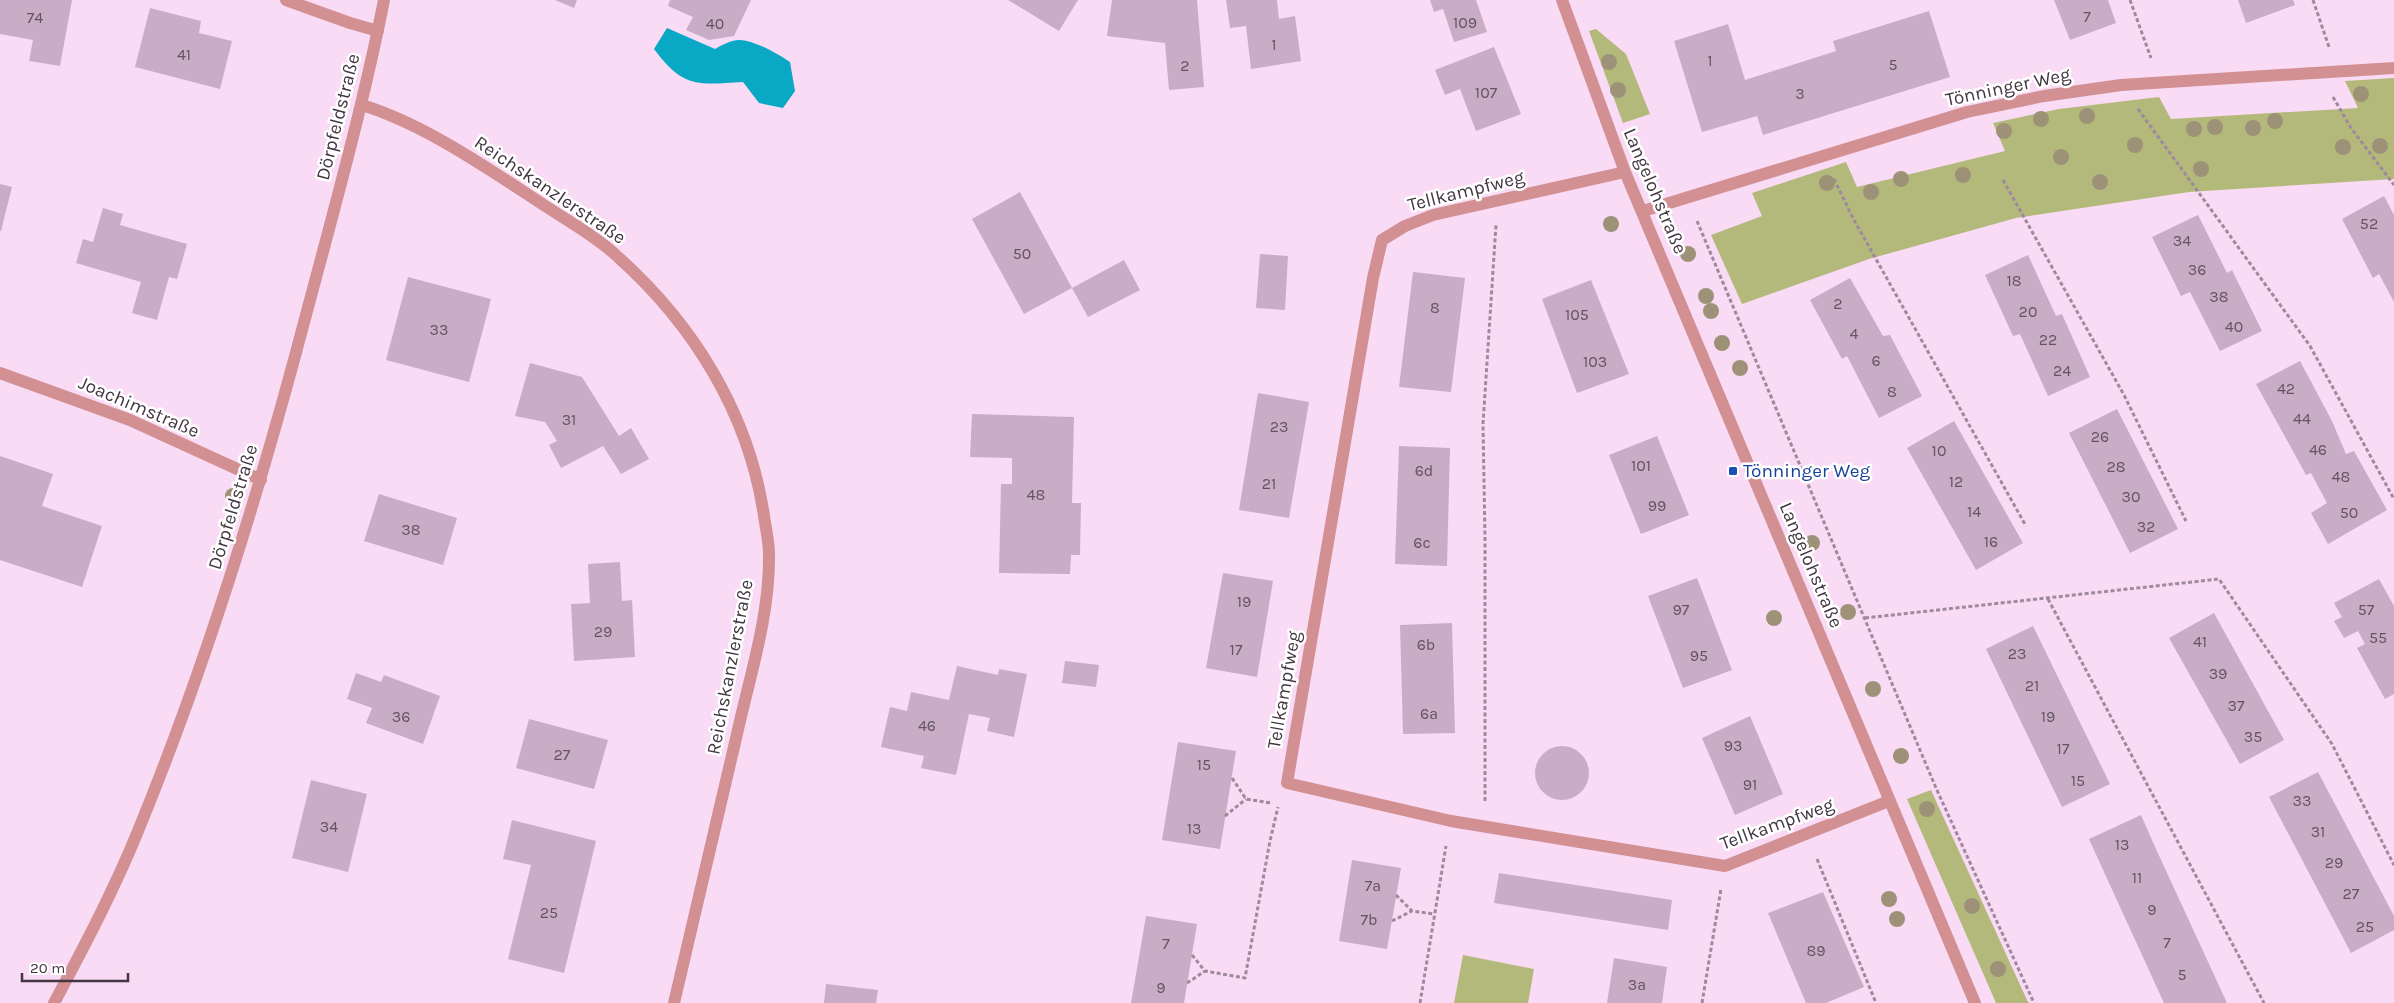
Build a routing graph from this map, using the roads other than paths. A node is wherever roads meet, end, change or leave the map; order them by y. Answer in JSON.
{"nodes":[{"id":1,"x":286,"y":0,"type":"edge"},
{"id":2,"x":384,"y":0,"type":"edge"},
{"id":3,"x":1562,"y":0,"type":"edge"},
{"id":4,"x":378,"y":30,"type":"junction"},
{"id":5,"x":2394,"y":68,"type":"edge"},
{"id":6,"x":362,"y":105,"type":"junction"},
{"id":7,"x":1625,"y":172,"type":"junction"},
{"id":8,"x":1643,"y":210,"type":"junction"},
{"id":9,"x":0,"y":373,"type":"edge"},
{"id":10,"x":261,"y":480,"type":"junction"},
{"id":11,"x":1889,"y":801,"type":"junction"},
{"id":12,"x":54,"y":1003,"type":"edge"},
{"id":13,"x":674,"y":1003,"type":"edge"},
{"id":14,"x":1975,"y":1003,"type":"edge"}],
"edges":[{"from":1,"to":4,"type":"street"},
{"from":2,"to":4,"type":"street","name":"Dörpfeldstraße"},
{"from":3,"to":7,"type":"street","name":"Langelohstraße"},
{"from":4,"to":6,"type":"street","name":"Dörpfeldstraße"},
{"from":5,"to":8,"type":"street","name":"Tönninger Weg"},
{"from":6,"to":10,"type":"street","name":"Dörpfeldstraße"},
{"from":6,"to":13,"type":"street","name":"Reichskanzlerstraße"},
{"from":7,"to":8,"type":"street","name":"Langelohstraße"},
{"from":7,"to":11,"type":"street","name":"Tellkampfweg"},
{"from":8,"to":11,"type":"street","name":"Langelohstraße"},
{"from":9,"to":10,"type":"street","name":"Joachimstraße"},
{"from":10,"to":12,"type":"street","name":"Dörpfeldstraße"},
{"from":11,"to":14,"type":"street","name":"Langelohstraße"}]}
